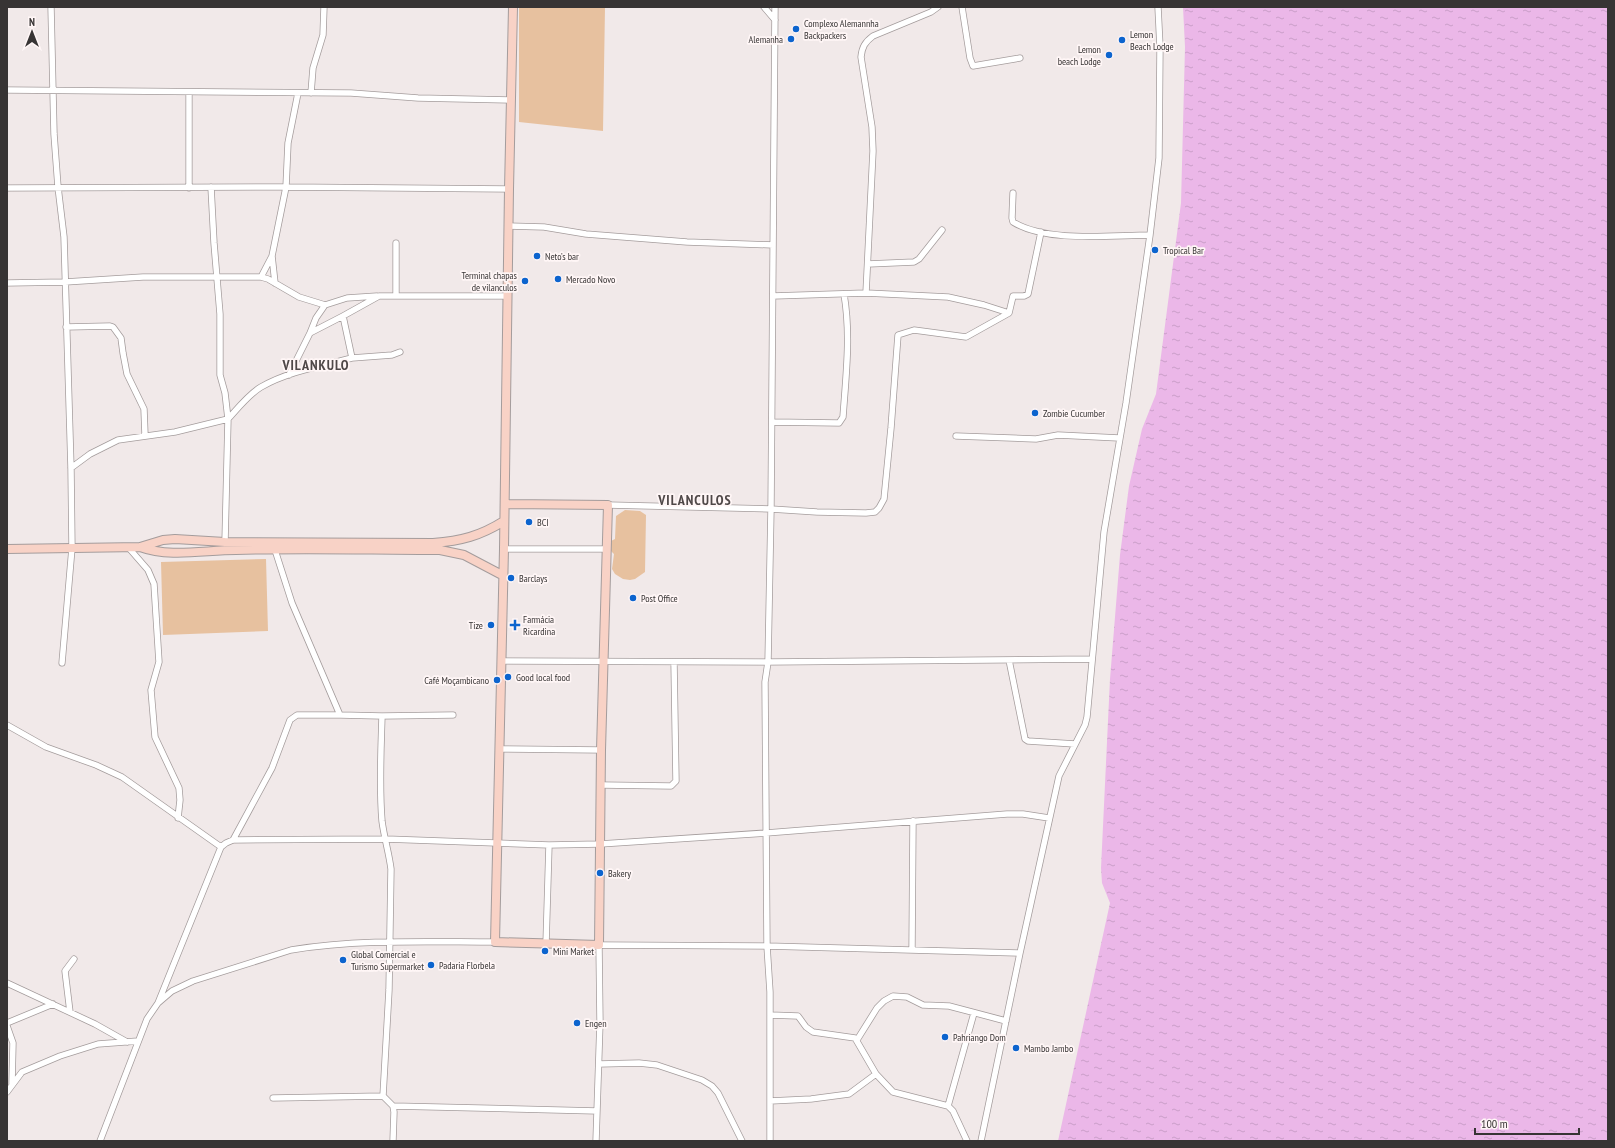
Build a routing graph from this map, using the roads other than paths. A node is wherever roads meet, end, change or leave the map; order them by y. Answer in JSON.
{"nodes":[{"id":1,"x":51,"y":7,"type":"edge"},
{"id":2,"x":324,"y":7,"type":"edge"},
{"id":3,"x":513,"y":7,"type":"edge"},
{"id":4,"x":764,"y":7,"type":"edge"},
{"id":5,"x":775,"y":7,"type":"edge"},
{"id":6,"x":938,"y":7,"type":"edge"},
{"id":7,"x":962,"y":7,"type":"edge"},
{"id":8,"x":1158,"y":7,"type":"edge"},
{"id":9,"x":775,"y":20,"type":"junction"},
{"id":10,"x":1020,"y":58,"type":"dead end"},
{"id":11,"x":7,"y":90,"type":"edge"},
{"id":12,"x":53,"y":91,"type":"junction"},
{"id":13,"x":189,"y":92,"type":"junction"},
{"id":14,"x":298,"y":93,"type":"junction"},
{"id":15,"x":311,"y":93,"type":"junction"},
{"id":16,"x":511,"y":100,"type":"junction"},
{"id":17,"x":58,"y":187,"type":"junction"},
{"id":18,"x":211,"y":187,"type":"junction"},
{"id":19,"x":286,"y":187,"type":"junction"},
{"id":20,"x":7,"y":188,"type":"edge"},
{"id":21,"x":189,"y":188,"type":"junction"},
{"id":22,"x":509,"y":189,"type":"junction"},
{"id":23,"x":1013,"y":193,"type":"dead end"},
{"id":24,"x":508,"y":226,"type":"junction"},
{"id":25,"x":942,"y":230,"type":"dead end"},
{"id":26,"x":1042,"y":232,"type":"junction"},
{"id":27,"x":1150,"y":235,"type":"junction"},
{"id":28,"x":396,"y":243,"type":"dead end"},
{"id":29,"x":773,"y":246,"type":"junction"},
{"id":30,"x":272,"y":256,"type":"junction"},
{"id":31,"x":868,"y":264,"type":"junction"},
{"id":32,"x":261,"y":277,"type":"junction"},
{"id":33,"x":217,"y":278,"type":"junction"},
{"id":34,"x":65,"y":282,"type":"junction"},
{"id":35,"x":7,"y":283,"type":"edge"},
{"id":36,"x":275,"y":283,"type":"junction"},
{"id":37,"x":866,"y":293,"type":"junction"},
{"id":38,"x":844,"y":294,"type":"junction"},
{"id":39,"x":379,"y":296,"type":"junction"},
{"id":40,"x":396,"y":296,"type":"junction"},
{"id":41,"x":507,"y":296,"type":"junction"},
{"id":42,"x":772,"y":296,"type":"junction"},
{"id":43,"x":325,"y":305,"type":"junction"},
{"id":44,"x":1009,"y":313,"type":"junction"},
{"id":45,"x":343,"y":316,"type":"junction"},
{"id":46,"x":66,"y":327,"type":"junction"},
{"id":47,"x":310,"y":333,"type":"junction"},
{"id":48,"x":400,"y":352,"type":"dead end"},
{"id":49,"x":352,"y":358,"type":"junction"},
{"id":50,"x":289,"y":375,"type":"junction"},
{"id":51,"x":228,"y":419,"type":"junction"},
{"id":52,"x":772,"y":422,"type":"junction"},
{"id":53,"x":145,"y":435,"type":"junction"},
{"id":54,"x":956,"y":436,"type":"dead end"},
{"id":55,"x":1119,"y":438,"type":"junction"},
{"id":56,"x":72,"y":468,"type":"junction"},
{"id":57,"x":505,"y":504,"type":"junction"},
{"id":58,"x":608,"y":506,"type":"junction"},
{"id":59,"x":771,"y":509,"type":"junction"},
{"id":60,"x":504,"y":521,"type":"junction"},
{"id":61,"x":181,"y":539,"type":"junction"},
{"id":62,"x":165,"y":540,"type":"junction"},
{"id":63,"x":225,"y":542,"type":"junction"},
{"id":64,"x":128,"y":547,"type":"junction"},
{"id":65,"x":140,"y":547,"type":"junction"},
{"id":66,"x":72,"y":548,"type":"junction"},
{"id":67,"x":7,"y":549,"type":"edge"},
{"id":68,"x":504,"y":549,"type":"junction"},
{"id":69,"x":606,"y":549,"type":"junction"},
{"id":70,"x":275,"y":550,"type":"junction"},
{"id":71,"x":164,"y":552,"type":"junction"},
{"id":72,"x":181,"y":552,"type":"junction"},
{"id":73,"x":502,"y":575,"type":"junction"},
{"id":74,"x":1091,"y":659,"type":"junction"},
{"id":75,"x":1009,"y":660,"type":"junction"},
{"id":76,"x":501,"y":661,"type":"junction"},
{"id":77,"x":603,"y":661,"type":"junction"},
{"id":78,"x":674,"y":662,"type":"junction"},
{"id":79,"x":768,"y":662,"type":"junction"},
{"id":80,"x":62,"y":663,"type":"dead end"},
{"id":81,"x":340,"y":714,"type":"junction"},
{"id":82,"x":453,"y":715,"type":"dead end"},
{"id":83,"x":382,"y":716,"type":"junction"},
{"id":84,"x":7,"y":725,"type":"edge"},
{"id":85,"x":1075,"y":744,"type":"junction"},
{"id":86,"x":500,"y":749,"type":"junction"},
{"id":87,"x":601,"y":750,"type":"junction"},
{"id":88,"x":600,"y":785,"type":"junction"},
{"id":89,"x":178,"y":818,"type":"junction"},
{"id":90,"x":1049,"y":818,"type":"junction"},
{"id":91,"x":913,"y":821,"type":"junction"},
{"id":92,"x":766,"y":833,"type":"junction"},
{"id":93,"x":386,"y":839,"type":"junction"},
{"id":94,"x":233,"y":840,"type":"junction"},
{"id":95,"x":497,"y":843,"type":"junction"},
{"id":96,"x":600,"y":844,"type":"junction"},
{"id":97,"x":550,"y":845,"type":"junction"},
{"id":98,"x":221,"y":847,"type":"junction"},
{"id":99,"x":390,"y":942,"type":"junction"},
{"id":100,"x":495,"y":942,"type":"junction"},
{"id":101,"x":546,"y":944,"type":"junction"},
{"id":102,"x":599,"y":945,"type":"junction"},
{"id":103,"x":767,"y":946,"type":"junction"},
{"id":104,"x":912,"y":950,"type":"junction"},
{"id":105,"x":1020,"y":953,"type":"junction"},
{"id":106,"x":74,"y":960,"type":"dead end"},
{"id":107,"x":7,"y":982,"type":"edge"},
{"id":108,"x":158,"y":1003,"type":"junction"},
{"id":109,"x":54,"y":1004,"type":"junction"},
{"id":110,"x":70,"y":1012,"type":"junction"},
{"id":111,"x":974,"y":1013,"type":"junction"},
{"id":112,"x":770,"y":1015,"type":"junction"},
{"id":113,"x":1006,"y":1021,"type":"junction"},
{"id":114,"x":7,"y":1025,"type":"edge"},
{"id":115,"x":857,"y":1040,"type":"junction"},
{"id":116,"x":138,"y":1041,"type":"junction"},
{"id":117,"x":127,"y":1042,"type":"junction"},
{"id":118,"x":599,"y":1064,"type":"junction"},
{"id":119,"x":876,"y":1074,"type":"junction"},
{"id":120,"x":12,"y":1083,"type":"junction"},
{"id":121,"x":7,"y":1092,"type":"edge"},
{"id":122,"x":383,"y":1096,"type":"junction"},
{"id":123,"x":273,"y":1098,"type":"dead end"},
{"id":124,"x":770,"y":1101,"type":"junction"},
{"id":125,"x":393,"y":1106,"type":"junction"},
{"id":126,"x":948,"y":1106,"type":"junction"},
{"id":127,"x":597,"y":1111,"type":"junction"},
{"id":128,"x":100,"y":1141,"type":"edge"},
{"id":129,"x":393,"y":1141,"type":"edge"},
{"id":130,"x":596,"y":1141,"type":"edge"},
{"id":131,"x":742,"y":1141,"type":"edge"},
{"id":132,"x":770,"y":1141,"type":"edge"},
{"id":133,"x":967,"y":1141,"type":"edge"},
{"id":134,"x":982,"y":1141,"type":"edge"}],
"edges":[{"from":1,"to":12,"type":"street"},
{"from":2,"to":15,"type":"street"},
{"from":3,"to":16,"type":"main road"},
{"from":4,"to":9,"type":"street"},
{"from":5,"to":9,"type":"street"},
{"from":6,"to":31,"type":"street"},
{"from":7,"to":10,"type":"street"},
{"from":8,"to":27,"type":"street"},
{"from":9,"to":29,"type":"street"},
{"from":11,"to":12,"type":"street"},
{"from":12,"to":13,"type":"street"},
{"from":12,"to":17,"type":"street"},
{"from":13,"to":14,"type":"street"},
{"from":13,"to":21,"type":"street"},
{"from":14,"to":15,"type":"street"},
{"from":14,"to":19,"type":"street"},
{"from":15,"to":16,"type":"street"},
{"from":16,"to":22,"type":"main road"},
{"from":17,"to":20,"type":"street"},
{"from":17,"to":21,"type":"street"},
{"from":17,"to":34,"type":"street"},
{"from":18,"to":19,"type":"street"},
{"from":18,"to":21,"type":"street"},
{"from":18,"to":33,"type":"street"},
{"from":19,"to":22,"type":"street"},
{"from":19,"to":30,"type":"street"},
{"from":22,"to":24,"type":"main road"},
{"from":23,"to":26,"type":"street"},
{"from":24,"to":29,"type":"street"},
{"from":24,"to":41,"type":"main road"},
{"from":25,"to":31,"type":"street"},
{"from":26,"to":27,"type":"street"},
{"from":26,"to":44,"type":"street"},
{"from":27,"to":55,"type":"street"},
{"from":28,"to":40,"type":"street"},
{"from":29,"to":42,"type":"street"},
{"from":30,"to":32,"type":"street"},
{"from":30,"to":36,"type":"street"},
{"from":31,"to":37,"type":"street"},
{"from":32,"to":33,"type":"street"},
{"from":32,"to":36,"type":"street"},
{"from":33,"to":34,"type":"street"},
{"from":33,"to":51,"type":"street"},
{"from":34,"to":35,"type":"street"},
{"from":34,"to":46,"type":"street"},
{"from":36,"to":43,"type":"street"},
{"from":37,"to":38,"type":"street"},
{"from":37,"to":44,"type":"street"},
{"from":38,"to":42,"type":"street"},
{"from":38,"to":52,"type":"street"},
{"from":39,"to":40,"type":"street"},
{"from":39,"to":43,"type":"street"},
{"from":39,"to":45,"type":"street"},
{"from":40,"to":41,"type":"street"},
{"from":41,"to":57,"type":"main road"},
{"from":42,"to":52,"type":"street"},
{"from":43,"to":47,"type":"street"},
{"from":44,"to":59,"type":"street"},
{"from":45,"to":47,"type":"street"},
{"from":45,"to":49,"type":"street"},
{"from":46,"to":53,"type":"street"},
{"from":46,"to":56,"type":"street"},
{"from":47,"to":50,"type":"street"},
{"from":48,"to":49,"type":"street"},
{"from":49,"to":50,"type":"street"},
{"from":50,"to":51,"type":"street"},
{"from":51,"to":53,"type":"street"},
{"from":51,"to":63,"type":"street"},
{"from":52,"to":59,"type":"street"},
{"from":53,"to":56,"type":"street"},
{"from":54,"to":55,"type":"street"},
{"from":55,"to":74,"type":"street"},
{"from":56,"to":66,"type":"street"},
{"from":57,"to":58,"type":"main road"},
{"from":57,"to":60,"type":"main road"},
{"from":58,"to":59,"type":"street"},
{"from":58,"to":69,"type":"main road"},
{"from":59,"to":79,"type":"street"},
{"from":60,"to":63,"type":"main road"},
{"from":60,"to":68,"type":"main road"},
{"from":61,"to":62,"type":"main road"},
{"from":61,"to":63,"type":"main road"},
{"from":61,"to":72,"type":"main road"},
{"from":62,"to":65,"type":"main road"},
{"from":62,"to":71,"type":"main road"},
{"from":64,"to":65,"type":"main road"},
{"from":64,"to":66,"type":"main road"},
{"from":64,"to":89,"type":"street"},
{"from":65,"to":71,"type":"main road"},
{"from":66,"to":67,"type":"main road"},
{"from":66,"to":80,"type":"street"},
{"from":68,"to":69,"type":"street"},
{"from":68,"to":73,"type":"main road"},
{"from":69,"to":77,"type":"main road"},
{"from":70,"to":72,"type":"main road"},
{"from":70,"to":73,"type":"main road"},
{"from":70,"to":81,"type":"street"},
{"from":71,"to":72,"type":"main road"},
{"from":73,"to":76,"type":"main road"},
{"from":74,"to":75,"type":"street"},
{"from":74,"to":85,"type":"street"},
{"from":75,"to":79,"type":"street"},
{"from":75,"to":85,"type":"street"},
{"from":76,"to":77,"type":"street"},
{"from":76,"to":86,"type":"main road"},
{"from":77,"to":78,"type":"street"},
{"from":77,"to":87,"type":"main road"},
{"from":78,"to":79,"type":"street"},
{"from":78,"to":88,"type":"street"},
{"from":79,"to":92,"type":"street"},
{"from":81,"to":83,"type":"street"},
{"from":81,"to":94,"type":"street"},
{"from":82,"to":83,"type":"street"},
{"from":83,"to":93,"type":"street"},
{"from":84,"to":89,"type":"street"},
{"from":85,"to":90,"type":"street"},
{"from":86,"to":87,"type":"street"},
{"from":86,"to":95,"type":"main road"},
{"from":87,"to":88,"type":"main road"},
{"from":88,"to":96,"type":"main road"},
{"from":89,"to":98,"type":"street"},
{"from":90,"to":91,"type":"street"},
{"from":90,"to":105,"type":"street"},
{"from":91,"to":92,"type":"street"},
{"from":91,"to":104,"type":"street"},
{"from":92,"to":96,"type":"street"},
{"from":92,"to":103,"type":"street"},
{"from":93,"to":94,"type":"street"},
{"from":93,"to":95,"type":"street"},
{"from":93,"to":99,"type":"street"},
{"from":94,"to":98,"type":"street"},
{"from":95,"to":97,"type":"street"},
{"from":95,"to":100,"type":"main road"},
{"from":96,"to":97,"type":"street"},
{"from":96,"to":102,"type":"main road"},
{"from":97,"to":101,"type":"street"},
{"from":98,"to":108,"type":"street"},
{"from":99,"to":100,"type":"street"},
{"from":99,"to":108,"type":"street"},
{"from":99,"to":122,"type":"street"},
{"from":100,"to":101,"type":"main road"},
{"from":101,"to":102,"type":"main road"},
{"from":102,"to":103,"type":"street"},
{"from":102,"to":118,"type":"street"},
{"from":103,"to":104,"type":"street"},
{"from":103,"to":112,"type":"street"},
{"from":104,"to":105,"type":"street"},
{"from":105,"to":113,"type":"street"},
{"from":106,"to":110,"type":"street"},
{"from":107,"to":109,"type":"street"},
{"from":108,"to":116,"type":"street"},
{"from":109,"to":110,"type":"street"},
{"from":109,"to":114,"type":"street"},
{"from":110,"to":117,"type":"street"},
{"from":111,"to":113,"type":"street"},
{"from":111,"to":115,"type":"street"},
{"from":111,"to":126,"type":"street"},
{"from":112,"to":115,"type":"street"},
{"from":112,"to":124,"type":"street"},
{"from":113,"to":134,"type":"street"},
{"from":114,"to":120,"type":"street"},
{"from":115,"to":119,"type":"street"},
{"from":116,"to":117,"type":"street"},
{"from":116,"to":128,"type":"street"},
{"from":117,"to":120,"type":"street"},
{"from":118,"to":127,"type":"street"},
{"from":118,"to":131,"type":"street"},
{"from":119,"to":124,"type":"street"},
{"from":119,"to":126,"type":"street"},
{"from":120,"to":121,"type":"street"},
{"from":122,"to":123,"type":"street"},
{"from":122,"to":125,"type":"street"},
{"from":124,"to":132,"type":"street"},
{"from":125,"to":127,"type":"street"},
{"from":125,"to":129,"type":"street"},
{"from":126,"to":133,"type":"street"},
{"from":127,"to":130,"type":"street"}]}
